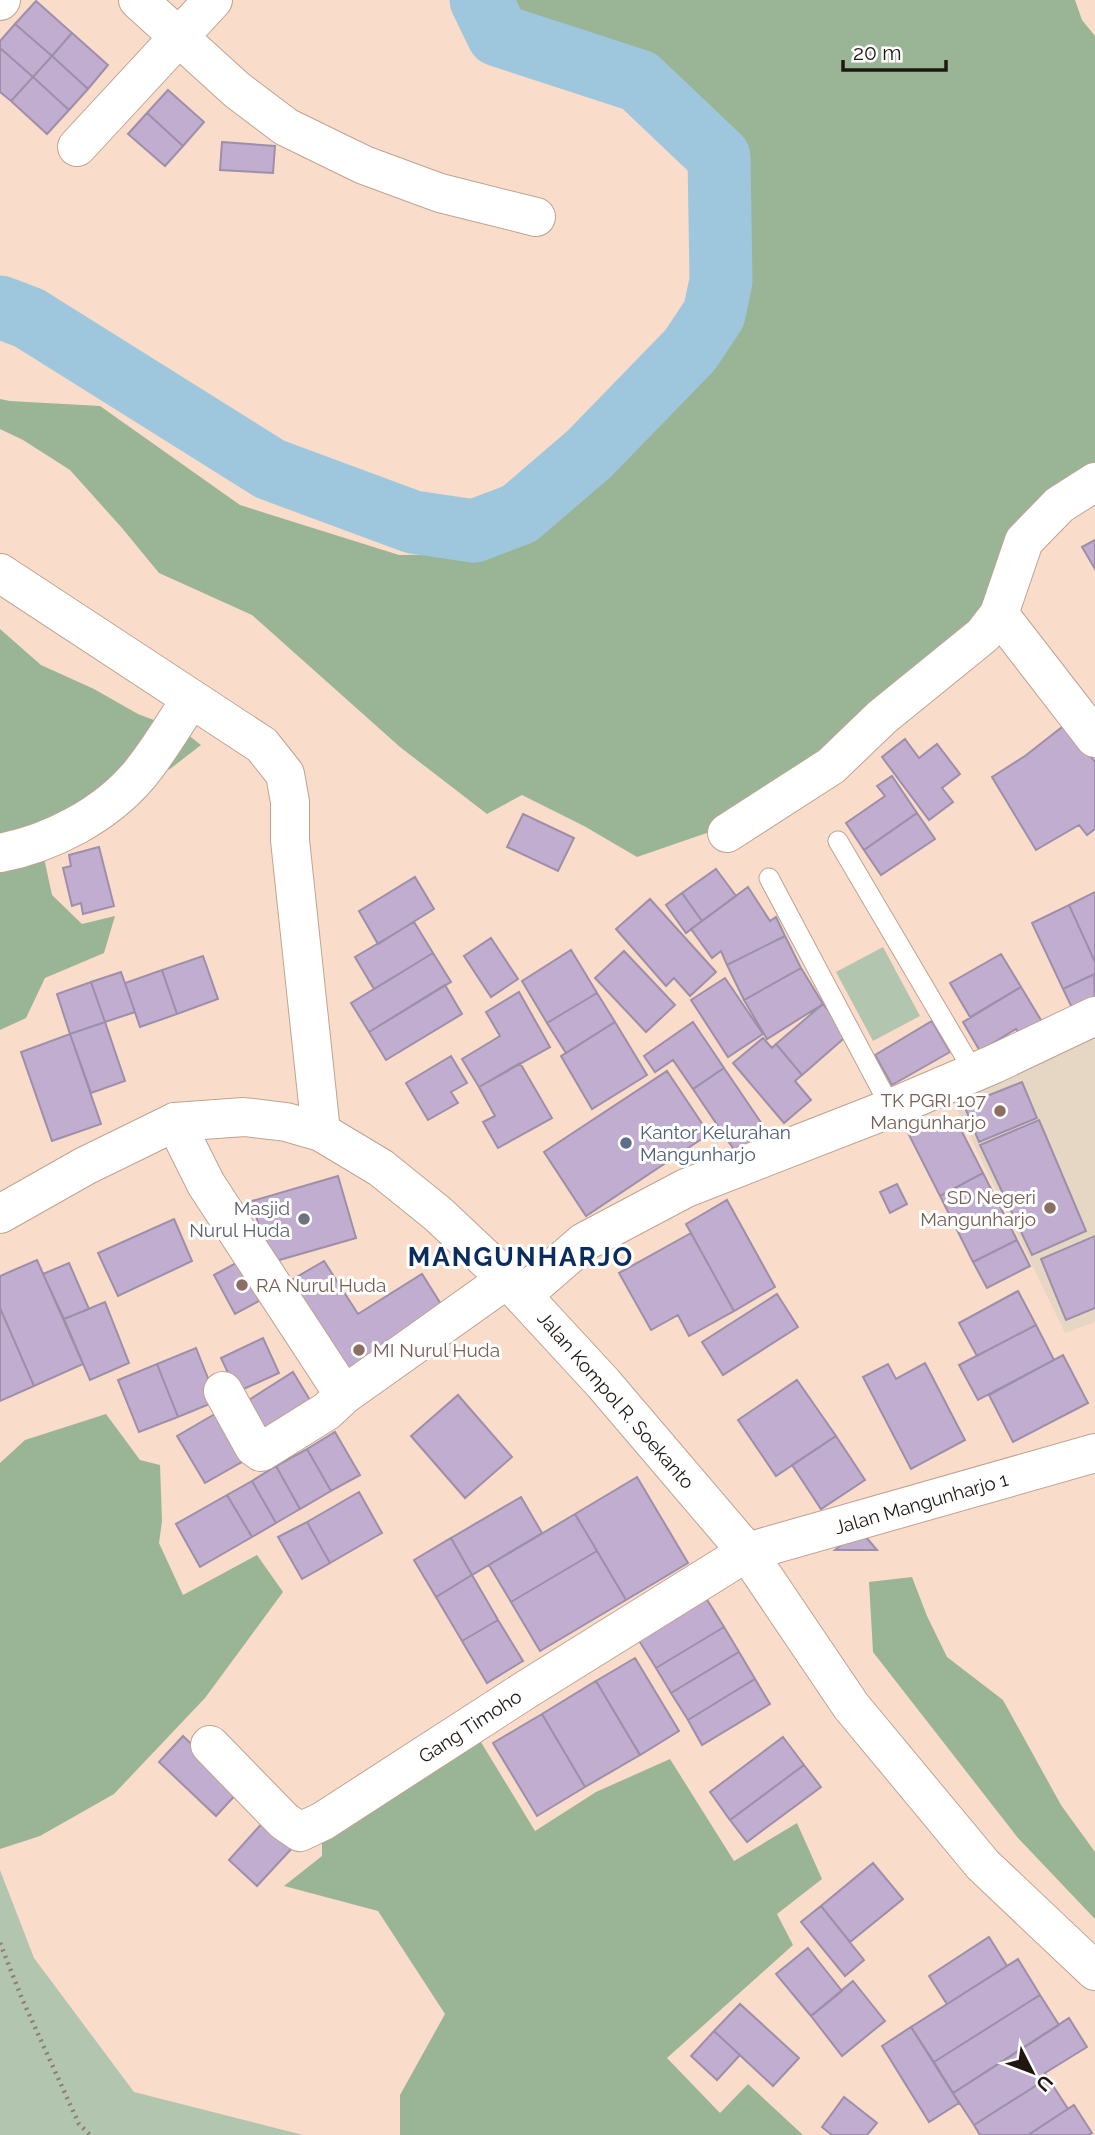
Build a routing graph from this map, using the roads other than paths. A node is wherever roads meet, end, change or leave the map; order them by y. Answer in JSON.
{"nodes":[{"id":1,"x":138,"y":0,"type":"edge"},
{"id":2,"x":213,"y":0,"type":"edge"},
{"id":3,"x":178,"y":37,"type":"junction"},
{"id":4,"x":78,"y":147,"type":"dead end"},
{"id":5,"x":536,"y":217,"type":"dead end"},
{"id":6,"x":1095,"y":482,"type":"edge"},
{"id":7,"x":0,"y":573,"type":"edge"},
{"id":8,"x":999,"y":614,"type":"junction"},
{"id":9,"x":191,"y":699,"type":"junction"},
{"id":10,"x":1095,"y":738,"type":"edge"},
{"id":11,"x":727,"y":833,"type":"dead end"},
{"id":12,"x":838,"y":841,"type":"dead end"},
{"id":13,"x":0,"y":853,"type":"edge"},
{"id":14,"x":769,"y":878,"type":"dead end"},
{"id":15,"x":1095,"y":1016,"type":"edge"},
{"id":16,"x":975,"y":1072,"type":"junction"},
{"id":17,"x":891,"y":1108,"type":"junction"},
{"id":18,"x":175,"y":1122,"type":"junction"},
{"id":19,"x":321,"y":1132,"type":"junction"},
{"id":20,"x":0,"y":1213,"type":"edge"},
{"id":21,"x":516,"y":1288,"type":"junction"},
{"id":22,"x":223,"y":1391,"type":"dead end"},
{"id":23,"x":344,"y":1395,"type":"junction"},
{"id":24,"x":1095,"y":1453,"type":"edge"},
{"id":25,"x":747,"y":1552,"type":"junction"},
{"id":26,"x":210,"y":1745,"type":"dead end"},
{"id":27,"x":1095,"y":1971,"type":"edge"}],
"edges":[{"from":1,"to":3,"type":"street"},
{"from":2,"to":3,"type":"street"},
{"from":3,"to":4,"type":"street"},
{"from":3,"to":5,"type":"street"},
{"from":6,"to":8,"type":"street"},
{"from":7,"to":9,"type":"street"},
{"from":8,"to":10,"type":"street"},
{"from":8,"to":11,"type":"street"},
{"from":9,"to":13,"type":"street"},
{"from":9,"to":19,"type":"street"},
{"from":12,"to":16,"type":"lane"},
{"from":14,"to":17,"type":"lane"},
{"from":15,"to":16,"type":"street"},
{"from":16,"to":17,"type":"street"},
{"from":17,"to":21,"type":"street"},
{"from":18,"to":19,"type":"street","name":"Jalan Kompol R. Soekanto"},
{"from":18,"to":20,"type":"street","name":"Jalan Kompol R. Soekanto"},
{"from":18,"to":23,"type":"street"},
{"from":19,"to":21,"type":"street","name":"Jalan Kompol R. Soekanto"},
{"from":21,"to":23,"type":"street"},
{"from":21,"to":25,"type":"street","name":"Jalan Kompol R. Soekanto"},
{"from":22,"to":23,"type":"street"},
{"from":24,"to":25,"type":"street","name":"Jalan Mangunharjo 1"},
{"from":25,"to":26,"type":"street","name":"Gang Timoho"},
{"from":25,"to":27,"type":"street","name":"Jalan Kompol R. Soekanto"}]}
